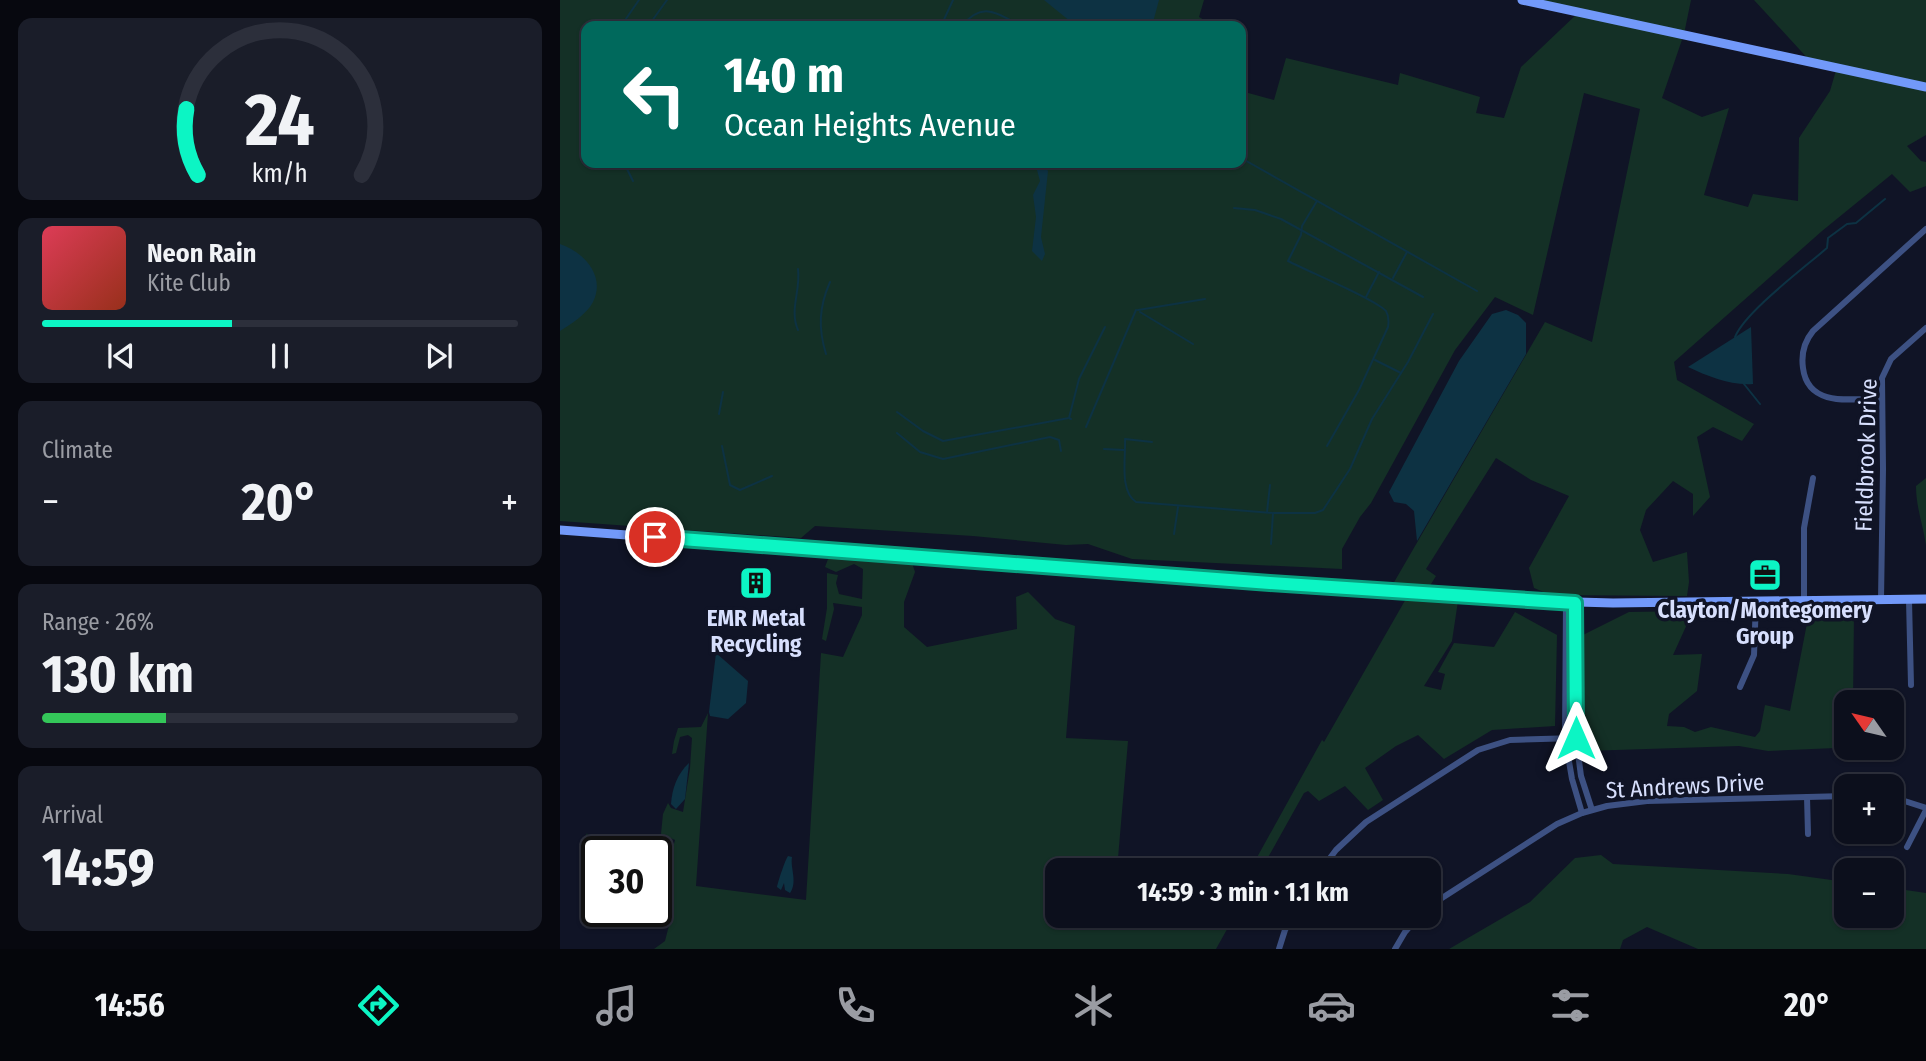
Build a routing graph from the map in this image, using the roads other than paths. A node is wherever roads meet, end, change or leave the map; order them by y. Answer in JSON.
{"nodes":[{"id":1,"x":1522,"y":0,"type":"edge"},
{"id":2,"x":1926,"y":87,"type":"edge"},
{"id":3,"x":1926,"y":229,"type":"edge"},
{"id":4,"x":1926,"y":328,"type":"edge"},
{"id":5,"x":1882,"y":398,"type":"junction"},
{"id":6,"x":1813,"y":478,"type":"dead end"},
{"id":7,"x":560,"y":530,"type":"edge"},
{"id":8,"x":1926,"y":599,"type":"edge"},
{"id":9,"x":1881,"y":600,"type":"junction"},
{"id":10,"x":1909,"y":600,"type":"junction"},
{"id":11,"x":1756,"y":601,"type":"junction"},
{"id":12,"x":1804,"y":601,"type":"junction"},
{"id":13,"x":1571,"y":603,"type":"junction"},
{"id":14,"x":1911,"y":685,"type":"dead end"},
{"id":15,"x":1740,"y":687,"type":"dead end"},
{"id":16,"x":1565,"y":738,"type":"junction"},
{"id":17,"x":1576,"y":738,"type":"junction"},
{"id":18,"x":1834,"y":796,"type":"edge"},
{"id":19,"x":1807,"y":797,"type":"junction"},
{"id":20,"x":1904,"y":801,"type":"edge"},
{"id":21,"x":1926,"y":809,"type":"edge"},
{"id":22,"x":1592,"y":810,"type":"junction"},
{"id":23,"x":1582,"y":813,"type":"junction"},
{"id":24,"x":1808,"y":834,"type":"dead end"},
{"id":25,"x":1908,"y":847,"type":"dead end"},
{"id":26,"x":1330,"y":858,"type":"edge"},
{"id":27,"x":1441,"y":898,"type":"edge"},
{"id":28,"x":1286,"y":928,"type":"edge"},
{"id":29,"x":1409,"y":928,"type":"edge"},
{"id":30,"x":1279,"y":949,"type":"edge"},
{"id":31,"x":1395,"y":949,"type":"edge"}],
"edges":[{"from":1,"to":2,"type":"main road"},
{"from":3,"to":5,"type":"street"},
{"from":4,"to":5,"type":"street","name":"Fieldbrook Drive"},
{"from":5,"to":9,"type":"street","name":"Fieldbrook Drive"},
{"from":6,"to":12,"type":"street"},
{"from":7,"to":13,"type":"main road"},
{"from":8,"to":10,"type":"main road"},
{"from":9,"to":10,"type":"main road"},
{"from":9,"to":12,"type":"main road"},
{"from":10,"to":14,"type":"street"},
{"from":11,"to":12,"type":"main road"},
{"from":11,"to":13,"type":"main road"},
{"from":11,"to":15,"type":"street"},
{"from":13,"to":16,"type":"street"},
{"from":13,"to":17,"type":"street"},
{"from":16,"to":17,"type":"street"},
{"from":16,"to":23,"type":"street"},
{"from":16,"to":26,"type":"street"},
{"from":17,"to":22,"type":"street"},
{"from":18,"to":19,"type":"street","name":"St Andrews Drive"},
{"from":19,"to":22,"type":"street","name":"St Andrews Drive"},
{"from":19,"to":24,"type":"street"},
{"from":20,"to":21,"type":"street"},
{"from":21,"to":25,"type":"street"},
{"from":22,"to":23,"type":"street","name":"St Andrews Drive"},
{"from":23,"to":27,"type":"street","name":"St Andrews Drive"},
{"from":28,"to":30,"type":"street"},
{"from":29,"to":31,"type":"street"}]}
